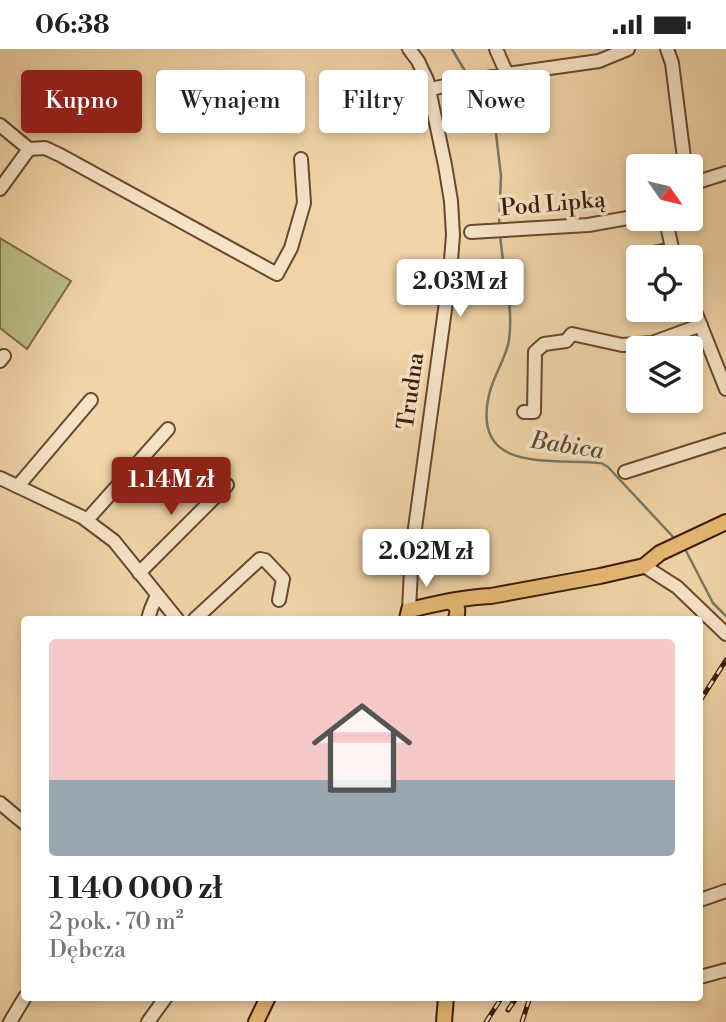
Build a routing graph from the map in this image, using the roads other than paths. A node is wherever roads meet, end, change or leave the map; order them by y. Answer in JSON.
{"nodes":[{"id":1,"x":409,"y":49,"type":"edge"},
{"id":2,"x":496,"y":49,"type":"edge"},
{"id":3,"x":628,"y":49,"type":"edge"},
{"id":4,"x":667,"y":49,"type":"edge"},
{"id":5,"x":506,"y":70,"type":"edge"},
{"id":6,"x":536,"y":70,"type":"edge"},
{"id":7,"x":442,"y":87,"type":"edge"},
{"id":8,"x":430,"y":89,"type":"junction"},
{"id":9,"x":0,"y":125,"type":"edge"},
{"id":10,"x":30,"y":149,"type":"junction"},
{"id":11,"x":683,"y":154,"type":"edge"},
{"id":12,"x":300,"y":159,"type":"dead end"},
{"id":13,"x":726,"y":173,"type":"edge"},
{"id":14,"x":704,"y":180,"type":"edge"},
{"id":15,"x":0,"y":189,"type":"edge"},
{"id":16,"x":626,"y":218,"type":"edge"},
{"id":17,"x":471,"y":232,"type":"dead end"},
{"id":18,"x":700,"y":322,"type":"edge"},
{"id":19,"x":701,"y":325,"type":"junction"},
{"id":20,"x":726,"y":389,"type":"edge"},
{"id":21,"x":91,"y":400,"type":"dead end"},
{"id":22,"x":524,"y":412,"type":"dead end"},
{"id":23,"x":168,"y":429,"type":"dead end"},
{"id":24,"x":726,"y":440,"type":"edge"},
{"id":25,"x":625,"y":472,"type":"dead end"},
{"id":26,"x":0,"y":478,"type":"edge"},
{"id":27,"x":227,"y":485,"type":"dead end"},
{"id":28,"x":18,"y":486,"type":"junction"},
{"id":29,"x":87,"y":520,"type":"junction"},
{"id":30,"x":726,"y":522,"type":"edge"},
{"id":31,"x":644,"y":566,"type":"junction"},
{"id":32,"x":139,"y":573,"type":"junction"},
{"id":33,"x":157,"y":595,"type":"junction"},
{"id":34,"x":279,"y":600,"type":"dead end"},
{"id":35,"x":455,"y":611,"type":"edge"},
{"id":36,"x":408,"y":615,"type":"edge"},
{"id":37,"x":149,"y":616,"type":"edge"},
{"id":38,"x":174,"y":616,"type":"edge"},
{"id":39,"x":198,"y":616,"type":"edge"},
{"id":40,"x":726,"y":633,"type":"edge"},
{"id":41,"x":0,"y":803,"type":"edge"},
{"id":42,"x":21,"y":820,"type":"edge"},
{"id":43,"x":726,"y":891,"type":"edge"},
{"id":44,"x":703,"y":899,"type":"edge"},
{"id":45,"x":726,"y":970,"type":"edge"},
{"id":46,"x":703,"y":977,"type":"edge"},
{"id":47,"x":23,"y":1001,"type":"edge"},
{"id":48,"x":163,"y":1001,"type":"edge"},
{"id":49,"x":266,"y":1001,"type":"edge"},
{"id":50,"x":446,"y":1001,"type":"edge"},
{"id":51,"x":10,"y":1022,"type":"edge"},
{"id":52,"x":148,"y":1022,"type":"edge"},
{"id":53,"x":256,"y":1022,"type":"edge"},
{"id":54,"x":444,"y":1022,"type":"edge"}],
"edges":[{"from":1,"to":8,"type":"street","name":"Trudna"},
{"from":2,"to":5,"type":"street"},
{"from":3,"to":6,"type":"street"},
{"from":4,"to":11,"type":"street"},
{"from":7,"to":8,"type":"street"},
{"from":8,"to":36,"type":"street","name":"Trudna"},
{"from":9,"to":10,"type":"street"},
{"from":10,"to":12,"type":"street"},
{"from":10,"to":15,"type":"street"},
{"from":13,"to":14,"type":"street"},
{"from":16,"to":17,"type":"street","name":"Pod Lipką"},
{"from":18,"to":19,"type":"street"},
{"from":19,"to":20,"type":"street"},
{"from":19,"to":22,"type":"street"},
{"from":21,"to":28,"type":"street"},
{"from":23,"to":29,"type":"street"},
{"from":24,"to":25,"type":"street"},
{"from":26,"to":28,"type":"street"},
{"from":27,"to":32,"type":"street"},
{"from":28,"to":29,"type":"street"},
{"from":29,"to":32,"type":"street"},
{"from":30,"to":31,"type":"main road"},
{"from":31,"to":35,"type":"main road"},
{"from":31,"to":40,"type":"street"},
{"from":32,"to":33,"type":"street"},
{"from":33,"to":37,"type":"street"},
{"from":33,"to":38,"type":"street"},
{"from":34,"to":39,"type":"street"},
{"from":35,"to":36,"type":"main road"},
{"from":41,"to":42,"type":"street"},
{"from":43,"to":44,"type":"street"},
{"from":45,"to":46,"type":"street"},
{"from":47,"to":51,"type":"street"},
{"from":48,"to":52,"type":"street"},
{"from":49,"to":53,"type":"main road"},
{"from":50,"to":54,"type":"main road"}]}
